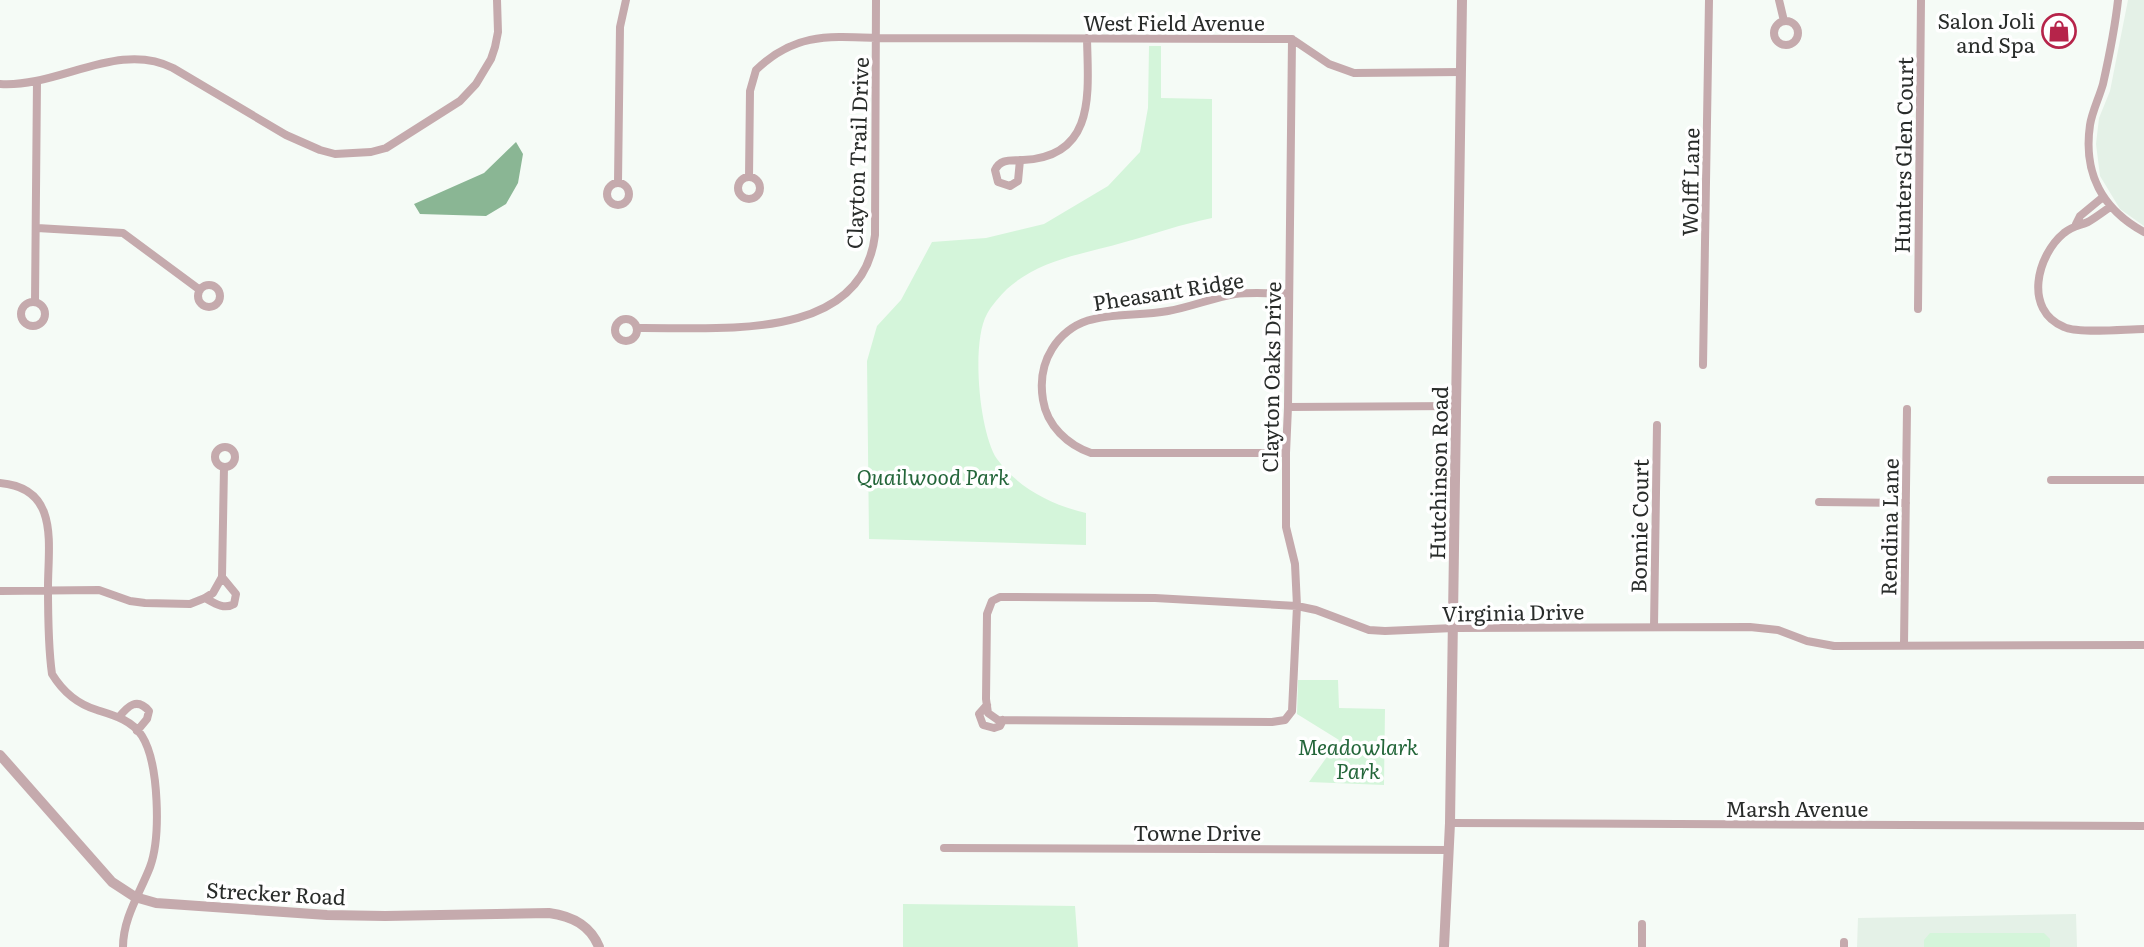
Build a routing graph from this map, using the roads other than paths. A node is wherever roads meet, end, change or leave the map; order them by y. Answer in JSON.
{"nodes":[{"id":1,"x":497,"y":0,"type":"edge"},
{"id":2,"x":626,"y":0,"type":"edge"},
{"id":3,"x":876,"y":0,"type":"edge"},
{"id":4,"x":1462,"y":0,"type":"edge"},
{"id":5,"x":1709,"y":0,"type":"edge"},
{"id":6,"x":1779,"y":0,"type":"edge"},
{"id":7,"x":1921,"y":0,"type":"edge"},
{"id":8,"x":2118,"y":0,"type":"edge"},
{"id":9,"x":1784,"y":21,"type":"dead end"},
{"id":10,"x":877,"y":38,"type":"junction"},
{"id":11,"x":1087,"y":38,"type":"junction"},
{"id":12,"x":1292,"y":39,"type":"junction"},
{"id":13,"x":1461,"y":72,"type":"junction"},
{"id":14,"x":37,"y":80,"type":"junction"},
{"id":15,"x":0,"y":84,"type":"edge"},
{"id":16,"x":1020,"y":160,"type":"junction"},
{"id":17,"x":749,"y":177,"type":"dead end"},
{"id":18,"x":618,"y":182,"type":"dead end"},
{"id":19,"x":2103,"y":197,"type":"junction"},
{"id":20,"x":2110,"y":207,"type":"junction"},
{"id":21,"x":2076,"y":224,"type":"junction"},
{"id":22,"x":37,"y":228,"type":"junction"},
{"id":23,"x":2144,"y":232,"type":"edge"},
{"id":24,"x":200,"y":290,"type":"dead end"},
{"id":25,"x":1289,"y":293,"type":"junction"},
{"id":26,"x":34,"y":302,"type":"dead end"},
{"id":27,"x":1917,"y":309,"type":"dead end"},
{"id":28,"x":637,"y":328,"type":"dead end"},
{"id":29,"x":2144,"y":329,"type":"edge"},
{"id":30,"x":1703,"y":365,"type":"dead end"},
{"id":31,"x":1457,"y":406,"type":"junction"},
{"id":32,"x":1288,"y":407,"type":"junction"},
{"id":33,"x":1907,"y":409,"type":"dead end"},
{"id":34,"x":1657,"y":425,"type":"dead end"},
{"id":35,"x":1286,"y":453,"type":"junction"},
{"id":36,"x":224,"y":467,"type":"dead end"},
{"id":37,"x":2051,"y":480,"type":"dead end"},
{"id":38,"x":2144,"y":480,"type":"edge"},
{"id":39,"x":0,"y":483,"type":"edge"},
{"id":40,"x":1819,"y":502,"type":"dead end"},
{"id":41,"x":1906,"y":503,"type":"junction"},
{"id":42,"x":222,"y":577,"type":"junction"},
{"id":43,"x":48,"y":589,"type":"junction"},
{"id":44,"x":0,"y":591,"type":"edge"},
{"id":45,"x":205,"y":598,"type":"junction"},
{"id":46,"x":1297,"y":606,"type":"junction"},
{"id":47,"x":1654,"y":627,"type":"junction"},
{"id":48,"x":1454,"y":628,"type":"junction"},
{"id":49,"x":1904,"y":645,"type":"junction"},
{"id":50,"x":2144,"y":645,"type":"edge"},
{"id":51,"x":1289,"y":714,"type":"joint"},
{"id":52,"x":119,"y":717,"type":"junction"},
{"id":53,"x":137,"y":732,"type":"junction"},
{"id":54,"x":0,"y":755,"type":"edge"},
{"id":55,"x":1450,"y":823,"type":"junction"},
{"id":56,"x":2144,"y":827,"type":"edge"},
{"id":57,"x":944,"y":848,"type":"dead end"},
{"id":58,"x":1449,"y":850,"type":"junction"},
{"id":59,"x":135,"y":897,"type":"junction"},
{"id":60,"x":1642,"y":923,"type":"dead end"},
{"id":61,"x":123,"y":947,"type":"edge"},
{"id":62,"x":599,"y":947,"type":"edge"},
{"id":63,"x":1444,"y":947,"type":"edge"},
{"id":64,"x":1642,"y":947,"type":"edge"}],
"edges":[{"from":1,"to":14,"type":"street"},
{"from":2,"to":18,"type":"street"},
{"from":3,"to":10,"type":"street","name":"Clayton Trail Drive"},
{"from":4,"to":13,"type":"street","name":"Hutchinson Road"},
{"from":5,"to":30,"type":"street","name":"Wolff Lane"},
{"from":6,"to":9,"type":"street"},
{"from":7,"to":27,"type":"street","name":"Hunters Glen Court"},
{"from":8,"to":19,"type":"street"},
{"from":10,"to":11,"type":"street","name":"West Field Avenue"},
{"from":10,"to":17,"type":"street","name":"West Field Avenue"},
{"from":10,"to":28,"type":"street","name":"Clayton Trail Drive"},
{"from":11,"to":12,"type":"street","name":"West Field Avenue"},
{"from":11,"to":16,"type":"street"},
{"from":12,"to":13,"type":"street","name":"West Field Avenue"},
{"from":12,"to":25,"type":"street","name":"Clayton Oaks Drive"},
{"from":13,"to":31,"type":"street","name":"Hutchinson Road"},
{"from":14,"to":15,"type":"street"},
{"from":14,"to":22,"type":"street"},
{"from":16,"to":16,"type":"street"},
{"from":19,"to":20,"type":"street"},
{"from":19,"to":21,"type":"street"},
{"from":20,"to":21,"type":"street"},
{"from":20,"to":23,"type":"street"},
{"from":21,"to":29,"type":"street"},
{"from":22,"to":24,"type":"street"},
{"from":22,"to":26,"type":"street"},
{"from":25,"to":32,"type":"street","name":"Clayton Oaks Drive"},
{"from":25,"to":35,"type":"street","name":"Pheasant Ridge"},
{"from":31,"to":32,"type":"street"},
{"from":31,"to":48,"type":"street","name":"Hutchinson Road"},
{"from":32,"to":35,"type":"street","name":"Clayton Oaks Drive"},
{"from":33,"to":41,"type":"street","name":"Rendina Lane"},
{"from":34,"to":47,"type":"street","name":"Bonnie Court"},
{"from":35,"to":46,"type":"street","name":"Clayton Oaks Drive"},
{"from":36,"to":42,"type":"street"},
{"from":37,"to":38,"type":"street"},
{"from":39,"to":43,"type":"street"},
{"from":40,"to":41,"type":"street"},
{"from":41,"to":49,"type":"street","name":"Rendina Lane"},
{"from":42,"to":45,"type":"street"},
{"from":42,"to":45,"type":"street"},
{"from":43,"to":44,"type":"street"},
{"from":43,"to":45,"type":"street"},
{"from":43,"to":52,"type":"street"},
{"from":46,"to":48,"type":"street","name":"Virginia Drive"},
{"from":46,"to":51,"type":"street","name":"Clayton Oaks Drive"},
{"from":46,"to":51,"type":"street","name":"Virginia Drive"},
{"from":47,"to":48,"type":"street","name":"Virginia Drive"},
{"from":47,"to":49,"type":"street","name":"Virginia Drive"},
{"from":48,"to":55,"type":"street","name":"Hutchinson Road"},
{"from":49,"to":50,"type":"street","name":"Virginia Drive"},
{"from":52,"to":53,"type":"street"},
{"from":52,"to":53,"type":"street"},
{"from":53,"to":59,"type":"street"},
{"from":54,"to":59,"type":"street","name":"Strecker Road"},
{"from":55,"to":56,"type":"street","name":"Marsh Avenue"},
{"from":55,"to":58,"type":"street","name":"Hutchinson Road"},
{"from":57,"to":58,"type":"street","name":"Towne Drive"},
{"from":58,"to":63,"type":"street","name":"Hutchinson Road"},
{"from":59,"to":61,"type":"street"},
{"from":59,"to":62,"type":"street","name":"Strecker Road"},
{"from":60,"to":64,"type":"street"}]}
